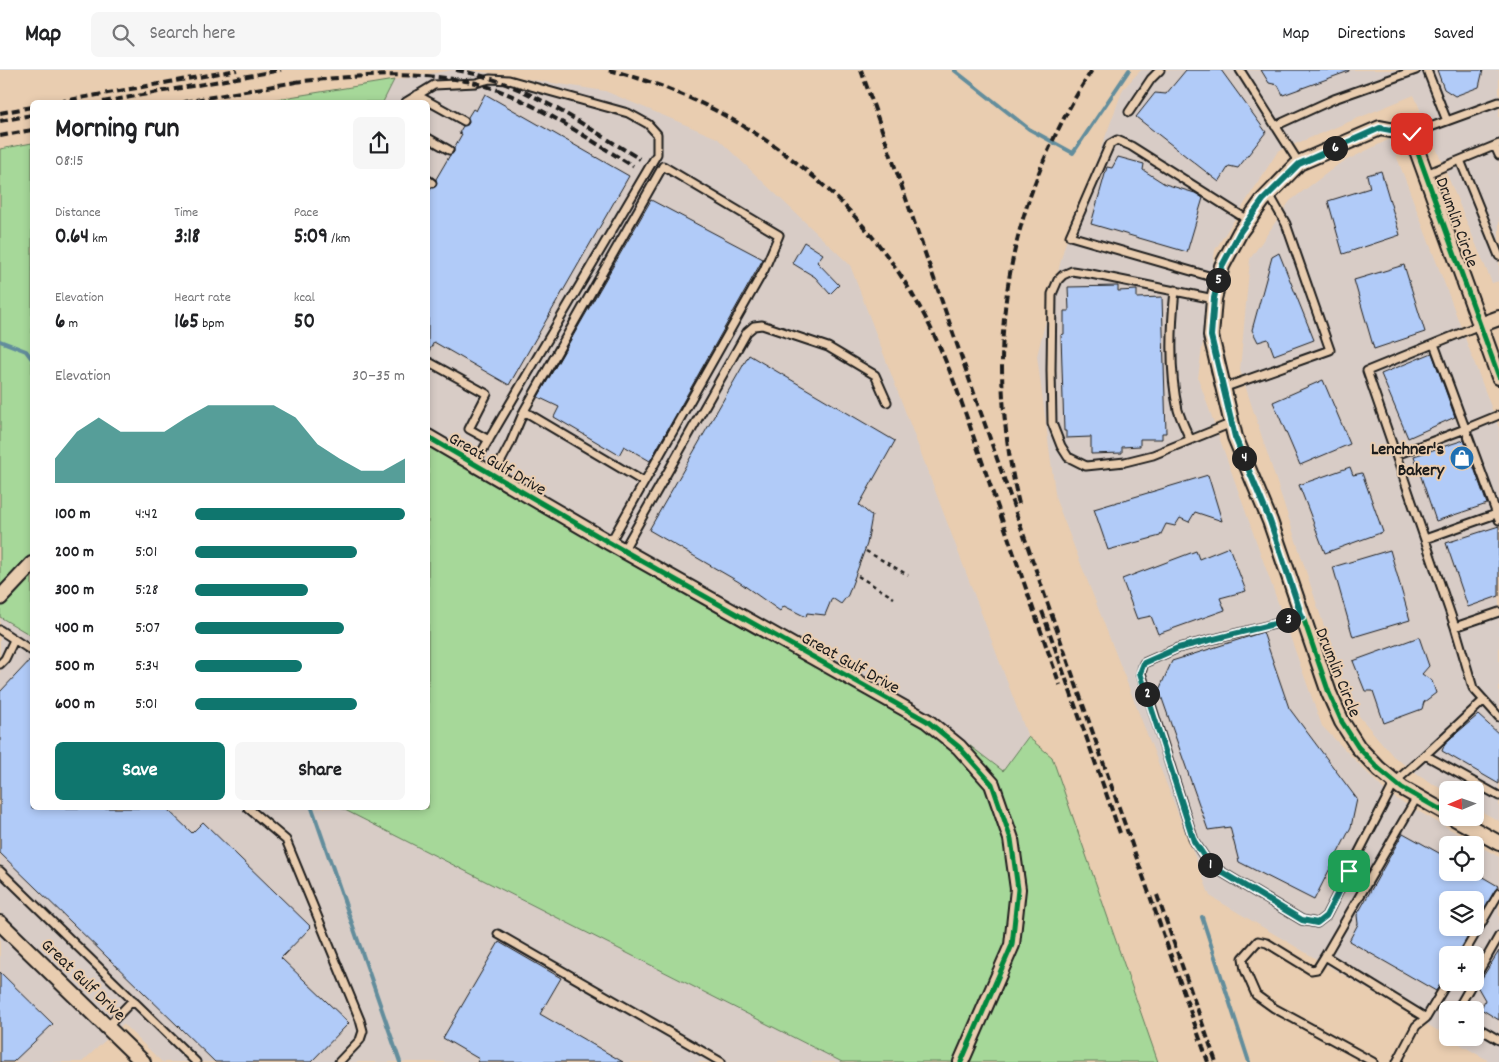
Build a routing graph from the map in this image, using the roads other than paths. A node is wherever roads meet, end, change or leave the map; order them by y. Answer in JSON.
{"nodes":[{"id":1,"x":1160,"y":70,"type":"edge"},
{"id":2,"x":1240,"y":70,"type":"edge"},
{"id":3,"x":1416,"y":70,"type":"edge"},
{"id":4,"x":1426,"y":70,"type":"edge"},
{"id":5,"x":417,"y":95,"type":"junction"},
{"id":6,"x":409,"y":100,"type":"edge"},
{"id":7,"x":426,"y":100,"type":"edge"},
{"id":8,"x":430,"y":102,"type":"edge"},
{"id":9,"x":1499,"y":102,"type":"edge"},
{"id":10,"x":1129,"y":112,"type":"dead end"},
{"id":11,"x":464,"y":121,"type":"dead end"},
{"id":12,"x":1446,"y":121,"type":"junction"},
{"id":13,"x":1275,"y":126,"type":"junction"},
{"id":14,"x":1412,"y":134,"type":"junction"},
{"id":15,"x":430,"y":139,"type":"edge"},
{"id":16,"x":1497,"y":145,"type":"edge"},
{"id":17,"x":449,"y":150,"type":"dead end"},
{"id":18,"x":1499,"y":155,"type":"edge"},
{"id":19,"x":1460,"y":160,"type":"junction"},
{"id":20,"x":1299,"y":164,"type":"junction"},
{"id":21,"x":1426,"y":174,"type":"junction"},
{"id":22,"x":1269,"y":194,"type":"junction"},
{"id":23,"x":1248,"y":220,"type":"junction"},
{"id":24,"x":1499,"y":256,"type":"edge"},
{"id":25,"x":1219,"y":279,"type":"junction"},
{"id":26,"x":1175,"y":290,"type":"junction"},
{"id":27,"x":1214,"y":298,"type":"junction"},
{"id":28,"x":1499,"y":318,"type":"edge"},
{"id":29,"x":1480,"y":325,"type":"junction"},
{"id":30,"x":1434,"y":344,"type":"junction"},
{"id":31,"x":430,"y":363,"type":"edge"},
{"id":32,"x":1499,"y":377,"type":"edge"},
{"id":33,"x":1223,"y":388,"type":"junction"},
{"id":34,"x":887,"y":402,"type":"dead end"},
{"id":35,"x":524,"y":411,"type":"junction"},
{"id":36,"x":1499,"y":415,"type":"edge"},
{"id":37,"x":1232,"y":423,"type":"junction"},
{"id":38,"x":1465,"y":429,"type":"junction"},
{"id":39,"x":430,"y":438,"type":"edge"},
{"id":40,"x":1190,"y":439,"type":"junction"},
{"id":41,"x":489,"y":440,"type":"junction"},
{"id":42,"x":1396,"y":455,"type":"junction"},
{"id":43,"x":474,"y":464,"type":"junction"},
{"id":44,"x":493,"y":476,"type":"junction"},
{"id":45,"x":644,"y":482,"type":"junction"},
{"id":46,"x":1498,"y":516,"type":"edge"},
{"id":47,"x":1425,"y":539,"type":"junction"},
{"id":48,"x":610,"y":543,"type":"junction"},
{"id":49,"x":623,"y":551,"type":"junction"},
{"id":50,"x":30,"y":566,"type":"edge"},
{"id":51,"x":0,"y":598,"type":"edge"},
{"id":52,"x":1499,"y":612,"type":"edge"},
{"id":53,"x":1302,"y":617,"type":"junction"},
{"id":54,"x":1455,"y":627,"type":"junction"},
{"id":55,"x":0,"y":630,"type":"edge"},
{"id":56,"x":14,"y":640,"type":"junction"},
{"id":57,"x":30,"y":650,"type":"edge"},
{"id":58,"x":0,"y":664,"type":"edge"},
{"id":59,"x":1484,"y":700,"type":"junction"},
{"id":60,"x":1499,"y":717,"type":"edge"},
{"id":61,"x":1425,"y":755,"type":"junction"},
{"id":62,"x":1395,"y":782,"type":"junction"},
{"id":63,"x":1499,"y":796,"type":"edge"},
{"id":64,"x":1418,"y":797,"type":"junction"},
{"id":65,"x":1439,"y":809,"type":"edge"},
{"id":66,"x":250,"y":810,"type":"edge"},
{"id":67,"x":1468,"y":826,"type":"edge"},
{"id":68,"x":1499,"y":843,"type":"edge"},
{"id":69,"x":0,"y":871,"type":"edge"},
{"id":70,"x":1499,"y":893,"type":"edge"},
{"id":71,"x":0,"y":923,"type":"edge"},
{"id":72,"x":498,"y":934,"type":"dead end"},
{"id":73,"x":1499,"y":936,"type":"edge"},
{"id":74,"x":1468,"y":946,"type":"edge"},
{"id":75,"x":1325,"y":956,"type":"junction"},
{"id":76,"x":1484,"y":962,"type":"edge"},
{"id":77,"x":1442,"y":991,"type":"edge"},
{"id":78,"x":133,"y":1000,"type":"junction"},
{"id":79,"x":1426,"y":1018,"type":"junction"},
{"id":80,"x":107,"y":1027,"type":"junction"},
{"id":81,"x":1484,"y":1031,"type":"edge"},
{"id":82,"x":1499,"y":1040,"type":"edge"},
{"id":83,"x":143,"y":1062,"type":"edge"},
{"id":84,"x":196,"y":1062,"type":"edge"},
{"id":85,"x":338,"y":1062,"type":"edge"},
{"id":86,"x":721,"y":1062,"type":"edge"},
{"id":87,"x":961,"y":1062,"type":"edge"},
{"id":88,"x":1373,"y":1062,"type":"edge"},
{"id":89,"x":1397,"y":1062,"type":"edge"}],
"edges":[{"from":1,"to":10,"type":"lane"},
{"from":2,"to":13,"type":"lane"},
{"from":3,"to":13,"type":"lane"},
{"from":4,"to":12,"type":"lane"},
{"from":5,"to":6,"type":"lane"},
{"from":5,"to":7,"type":"lane"},
{"from":5,"to":41,"type":"lane"},
{"from":8,"to":11,"type":"lane"},
{"from":9,"to":12,"type":"lane"},
{"from":12,"to":14,"type":"lane"},
{"from":13,"to":20,"type":"lane"},
{"from":14,"to":20,"type":"street","name":"Drumlin Circle"},
{"from":14,"to":21,"type":"street","name":"Drumlin Circle"},
{"from":15,"to":17,"type":"lane"},
{"from":16,"to":18,"type":"lane"},
{"from":16,"to":19,"type":"lane"},
{"from":19,"to":21,"type":"lane"},
{"from":19,"to":24,"type":"lane"},
{"from":20,"to":22,"type":"street","name":"Drumlin Circle"},
{"from":21,"to":29,"type":"street","name":"Drumlin Circle"},
{"from":22,"to":23,"type":"street","name":"Drumlin Circle"},
{"from":22,"to":33,"type":"lane"},
{"from":23,"to":25,"type":"street","name":"Drumlin Circle"},
{"from":23,"to":25,"type":"lane"},
{"from":25,"to":27,"type":"street","name":"Drumlin Circle"},
{"from":26,"to":27,"type":"lane"},
{"from":26,"to":40,"type":"lane"},
{"from":26,"to":40,"type":"lane"},
{"from":27,"to":33,"type":"street","name":"Drumlin Circle"},
{"from":28,"to":29,"type":"street"},
{"from":29,"to":30,"type":"lane"},
{"from":29,"to":32,"type":"street","name":"Drumlin Circle"},
{"from":30,"to":38,"type":"lane"},
{"from":30,"to":42,"type":"lane"},
{"from":31,"to":41,"type":"lane"},
{"from":33,"to":37,"type":"street","name":"Drumlin Circle"},
{"from":34,"to":49,"type":"lane"},
{"from":35,"to":44,"type":"lane"},
{"from":35,"to":45,"type":"lane"},
{"from":35,"to":45,"type":"lane"},
{"from":36,"to":38,"type":"lane"},
{"from":37,"to":40,"type":"lane"},
{"from":37,"to":53,"type":"street","name":"Drumlin Circle"},
{"from":38,"to":42,"type":"lane"},
{"from":38,"to":46,"type":"lane"},
{"from":39,"to":43,"type":"street","name":"Great Gulf Drive"},
{"from":41,"to":43,"type":"lane"},
{"from":42,"to":47,"type":"lane"},
{"from":43,"to":44,"type":"street","name":"Great Gulf Drive"},
{"from":44,"to":48,"type":"street","name":"Great Gulf Drive"},
{"from":45,"to":48,"type":"lane"},
{"from":46,"to":47,"type":"lane"},
{"from":47,"to":54,"type":"lane"},
{"from":48,"to":49,"type":"street","name":"Great Gulf Drive"},
{"from":49,"to":87,"type":"street","name":"Great Gulf Drive"},
{"from":50,"to":51,"type":"street"},
{"from":52,"to":54,"type":"lane"},
{"from":53,"to":62,"type":"street","name":"Drumlin Circle"},
{"from":53,"to":62,"type":"lane"},
{"from":54,"to":59,"type":"lane"},
{"from":55,"to":56,"type":"lane"},
{"from":56,"to":57,"type":"lane"},
{"from":56,"to":58,"type":"lane"},
{"from":59,"to":60,"type":"lane"},
{"from":59,"to":61,"type":"lane"},
{"from":61,"to":62,"type":"lane"},
{"from":61,"to":63,"type":"lane"},
{"from":62,"to":64,"type":"street","name":"Drumlin Circle"},
{"from":64,"to":65,"type":"street","name":"Drumlin Circle"},
{"from":64,"to":75,"type":"lane"},
{"from":66,"to":85,"type":"lane"},
{"from":67,"to":68,"type":"street"},
{"from":69,"to":78,"type":"lane"},
{"from":70,"to":74,"type":"lane"},
{"from":71,"to":80,"type":"street","name":"Great Gulf Drive"},
{"from":72,"to":86,"type":"lane"},
{"from":73,"to":76,"type":"lane"},
{"from":75,"to":79,"type":"lane"},
{"from":75,"to":88,"type":"lane"},
{"from":77,"to":79,"type":"lane"},
{"from":78,"to":80,"type":"lane"},
{"from":78,"to":84,"type":"lane"},
{"from":79,"to":89,"type":"lane"},
{"from":80,"to":83,"type":"street","name":"Great Gulf Drive"},
{"from":81,"to":82,"type":"lane"}]}
